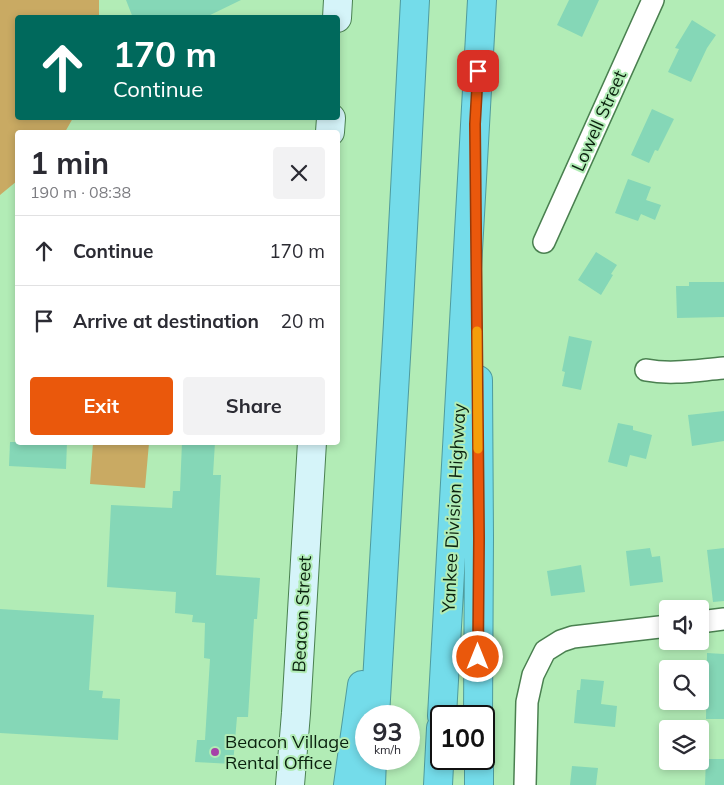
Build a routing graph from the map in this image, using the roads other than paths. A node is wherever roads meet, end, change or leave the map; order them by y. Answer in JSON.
{"nodes":[{"id":1,"x":338,"y":0,"type":"edge"},
{"id":2,"x":415,"y":0,"type":"edge"},
{"id":3,"x":482,"y":0,"type":"edge"},
{"id":4,"x":653,"y":0,"type":"edge"},
{"id":5,"x":337,"y":15,"type":"edge"},
{"id":6,"x":475,"y":124,"type":"junction"},
{"id":7,"x":544,"y":242,"type":"dead end"},
{"id":8,"x":724,"y":368,"type":"edge"},
{"id":9,"x":646,"y":370,"type":"dead end"},
{"id":10,"x":312,"y":445,"type":"edge"},
{"id":11,"x":386,"y":532,"type":"junction"},
{"id":12,"x":724,"y":618,"type":"edge"},
{"id":13,"x":709,"y":620,"type":"edge"},
{"id":14,"x":659,"y":627,"type":"edge"},
{"id":15,"x":376,"y":705,"type":"edge"},
{"id":16,"x":443,"y":705,"type":"edge"},
{"id":17,"x":478,"y":705,"type":"edge"},
{"id":18,"x":372,"y":770,"type":"edge"},
{"id":19,"x":439,"y":770,"type":"edge"},
{"id":20,"x":479,"y":770,"type":"edge"},
{"id":21,"x":290,"y":785,"type":"edge"},
{"id":22,"x":348,"y":785,"type":"edge"},
{"id":23,"x":371,"y":785,"type":"edge"},
{"id":24,"x":438,"y":785,"type":"edge"},
{"id":25,"x":479,"y":785,"type":"edge"},
{"id":26,"x":525,"y":785,"type":"edge"}],
"edges":[{"from":1,"to":5,"type":"street"},
{"from":2,"to":11,"type":"highway"},
{"from":3,"to":6,"type":"highway","name":"Yankee Division Highway"},
{"from":4,"to":7,"type":"street","name":"Lowell Street"},
{"from":6,"to":16,"type":"highway","name":"Yankee Division Highway"},
{"from":6,"to":17,"type":"highway"},
{"from":8,"to":9,"type":"street"},
{"from":10,"to":21,"type":"street","name":"Beacon Street"},
{"from":11,"to":15,"type":"highway"},
{"from":11,"to":22,"type":"highway"},
{"from":12,"to":13,"type":"street"},
{"from":14,"to":26,"type":"street"},
{"from":18,"to":23,"type":"highway"},
{"from":19,"to":24,"type":"highway"},
{"from":20,"to":25,"type":"highway"}]}
